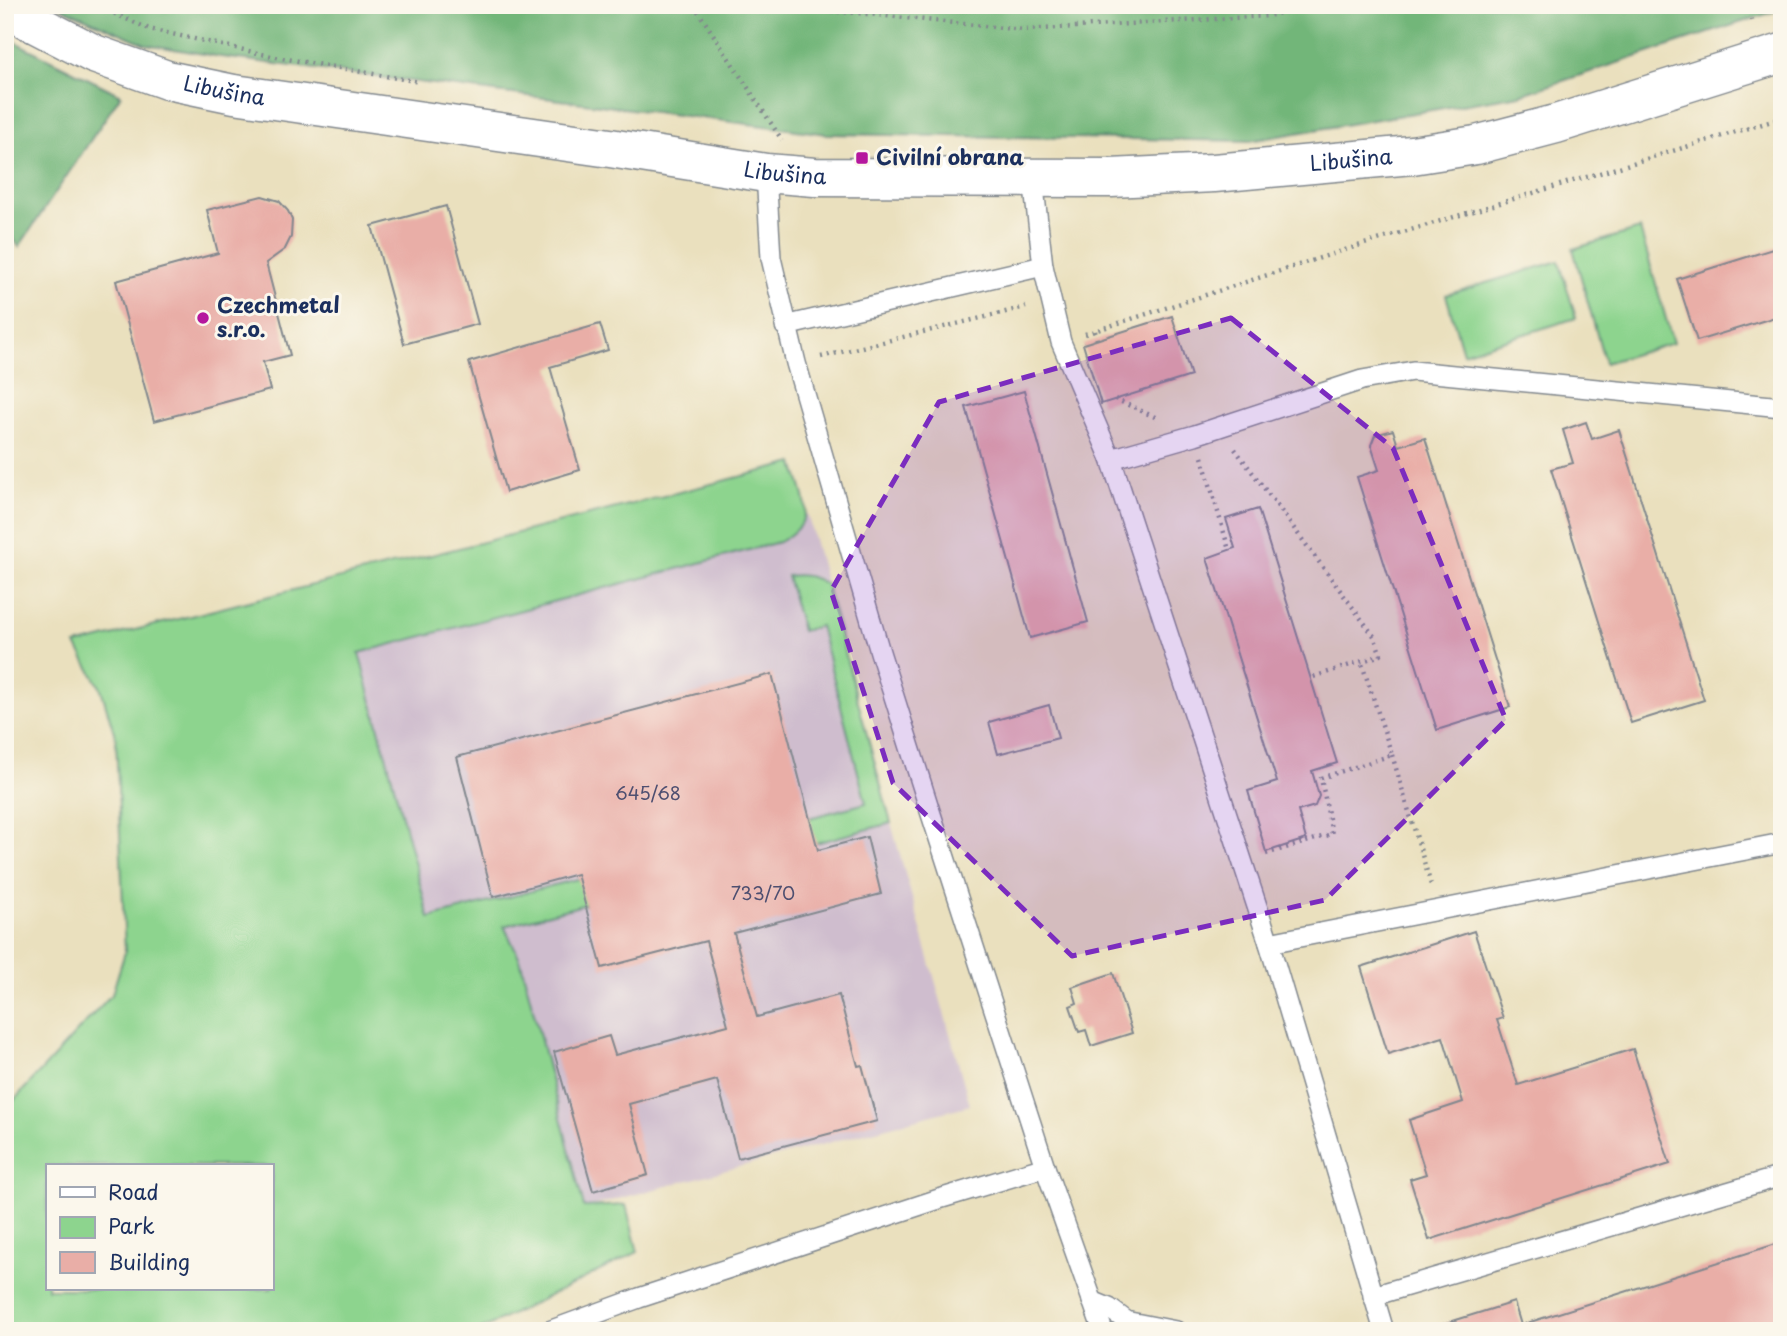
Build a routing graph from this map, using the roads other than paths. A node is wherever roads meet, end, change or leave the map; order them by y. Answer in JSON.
{"nodes":[{"id":1,"x":5,"y":8,"type":"edge"},
{"id":2,"x":1782,"y":52,"type":"edge"},
{"id":3,"x":768,"y":157,"type":"junction"},
{"id":4,"x":1033,"y":179,"type":"junction"},
{"id":5,"x":1043,"y":266,"type":"junction"},
{"id":6,"x":786,"y":326,"type":"junction"},
{"id":7,"x":1782,"y":407,"type":"edge"},
{"id":8,"x":1111,"y":459,"type":"junction"},
{"id":9,"x":1782,"y":843,"type":"edge"},
{"id":10,"x":1269,"y":943,"type":"junction"},
{"id":11,"x":1045,"y":1167,"type":"junction"},
{"id":12,"x":1782,"y":1176,"type":"edge"},
{"id":13,"x":1373,"y":1296,"type":"junction"},
{"id":14,"x":1092,"y":1301,"type":"junction"},
{"id":15,"x":1135,"y":1326,"type":"edge"},
{"id":16,"x":549,"y":1331,"type":"edge"},
{"id":17,"x":1103,"y":1331,"type":"edge"},
{"id":18,"x":1175,"y":1331,"type":"edge"},
{"id":19,"x":1384,"y":1331,"type":"edge"}],
"edges":[{"from":1,"to":3,"type":"street","name":"Libušina"},
{"from":2,"to":4,"type":"street","name":"Libušina"},
{"from":3,"to":4,"type":"street","name":"Libušina"},
{"from":3,"to":6,"type":"lane"},
{"from":4,"to":5,"type":"lane"},
{"from":5,"to":6,"type":"lane"},
{"from":5,"to":8,"type":"lane"},
{"from":6,"to":11,"type":"lane"},
{"from":7,"to":8,"type":"lane"},
{"from":8,"to":10,"type":"lane"},
{"from":9,"to":10,"type":"lane"},
{"from":10,"to":13,"type":"lane"},
{"from":11,"to":14,"type":"lane"},
{"from":11,"to":16,"type":"lane"},
{"from":12,"to":13,"type":"lane"},
{"from":13,"to":19,"type":"lane"},
{"from":14,"to":15,"type":"lane"},
{"from":14,"to":17,"type":"lane"},
{"from":15,"to":18,"type":"lane"}]}
